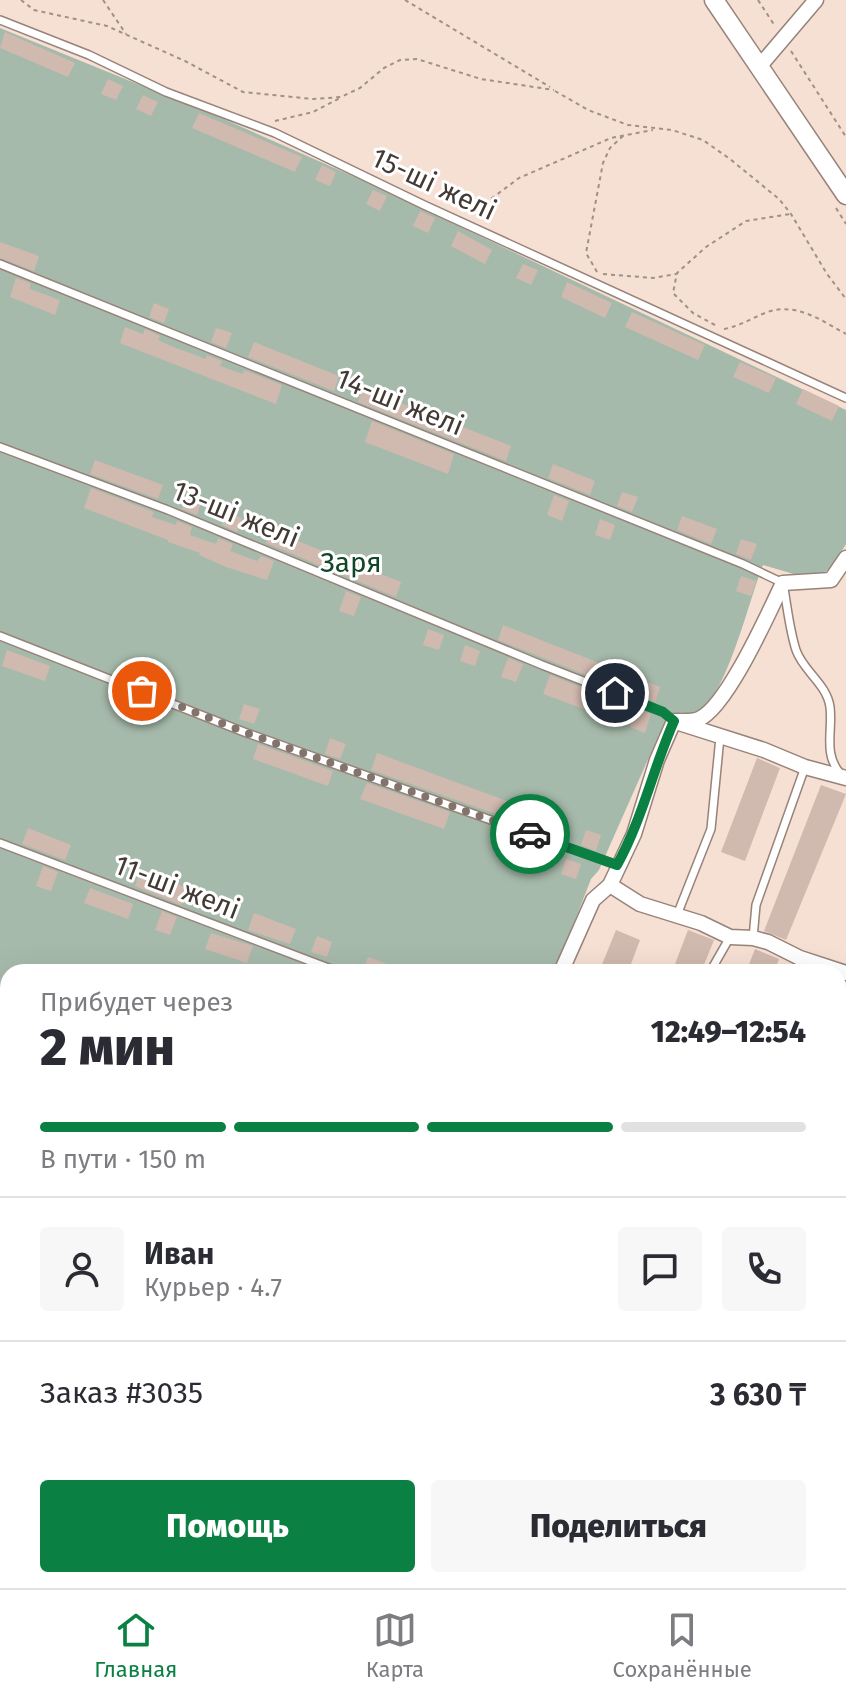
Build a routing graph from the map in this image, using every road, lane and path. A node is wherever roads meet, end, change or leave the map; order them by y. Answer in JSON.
{"nodes":[{"id":1,"x":21,"y":0,"type":"edge"},
{"id":2,"x":103,"y":0,"type":"edge"},
{"id":3,"x":405,"y":0,"type":"edge"},
{"id":4,"x":714,"y":0,"type":"edge"},
{"id":5,"x":758,"y":0,"type":"edge"},
{"id":6,"x":816,"y":0,"type":"edge"},
{"id":7,"x":0,"y":20,"type":"edge"},
{"id":8,"x":127,"y":35,"type":"junction"},
{"id":9,"x":783,"y":39,"type":"junction"},
{"id":10,"x":759,"y":67,"type":"junction"},
{"id":11,"x":554,"y":90,"type":"junction"},
{"id":12,"x":341,"y":97,"type":"junction"},
{"id":13,"x":256,"y":126,"type":"junction"},
{"id":14,"x":658,"y":128,"type":"junction"},
{"id":15,"x":623,"y":136,"type":"junction"},
{"id":16,"x":846,"y":137,"type":"edge"},
{"id":17,"x":846,"y":195,"type":"edge"},
{"id":18,"x":791,"y":214,"type":"junction"},
{"id":19,"x":461,"y":222,"type":"junction"},
{"id":20,"x":0,"y":264,"type":"edge"},
{"id":21,"x":677,"y":273,"type":"junction"},
{"id":22,"x":846,"y":299,"type":"edge"},
{"id":23,"x":846,"y":334,"type":"edge"},
{"id":24,"x":846,"y":398,"type":"edge"},
{"id":25,"x":0,"y":447,"type":"edge"},
{"id":26,"x":846,"y":558,"type":"edge"},
{"id":27,"x":839,"y":581,"type":"edge"},
{"id":28,"x":783,"y":583,"type":"junction"},
{"id":29,"x":0,"y":636,"type":"edge"},
{"id":30,"x":674,"y":721,"type":"junction"},
{"id":31,"x":720,"y":737,"type":"junction"},
{"id":32,"x":805,"y":767,"type":"junction"},
{"id":33,"x":845,"y":778,"type":"edge"},
{"id":34,"x":0,"y":843,"type":"edge"},
{"id":35,"x":617,"y":865,"type":"junction"},
{"id":36,"x":610,"y":885,"type":"junction"},
{"id":37,"x":677,"y":915,"type":"junction"},
{"id":38,"x":730,"y":937,"type":"junction"},
{"id":39,"x":753,"y":938,"type":"junction"},
{"id":40,"x":318,"y":964,"type":"edge"},
{"id":41,"x":565,"y":964,"type":"edge"},
{"id":42,"x":715,"y":964,"type":"edge"},
{"id":43,"x":818,"y":964,"type":"edge"}],
"edges":[{"from":1,"to":8,"type":"path"},
{"from":2,"to":8,"type":"path"},
{"from":3,"to":11,"type":"path"},
{"from":4,"to":10,"type":"street"},
{"from":5,"to":9,"type":"path"},
{"from":6,"to":9,"type":"street"},
{"from":7,"to":13,"type":"lane","name":"15-ші желі"},
{"from":8,"to":12,"type":"path"},
{"from":9,"to":10,"type":"street"},
{"from":9,"to":16,"type":"path"},
{"from":10,"to":17,"type":"street"},
{"from":11,"to":12,"type":"path"},
{"from":11,"to":14,"type":"path"},
{"from":12,"to":13,"type":"path"},
{"from":13,"to":19,"type":"lane","name":"15-ші желі"},
{"from":14,"to":15,"type":"path"},
{"from":14,"to":18,"type":"path"},
{"from":15,"to":19,"type":"path"},
{"from":15,"to":21,"type":"path"},
{"from":18,"to":21,"type":"path"},
{"from":18,"to":22,"type":"path"},
{"from":19,"to":24,"type":"lane","name":"15-ші желі"},
{"from":20,"to":28,"type":"lane","name":"14-ші желі"},
{"from":21,"to":23,"type":"path"},
{"from":25,"to":30,"type":"lane","name":"13-ші желі"},
{"from":26,"to":27,"type":"street"},
{"from":27,"to":28,"type":"street"},
{"from":28,"to":30,"type":"street"},
{"from":28,"to":33,"type":"lane"},
{"from":29,"to":35,"type":"lane"},
{"from":30,"to":31,"type":"street"},
{"from":30,"to":35,"type":"street"},
{"from":31,"to":32,"type":"street"},
{"from":31,"to":37,"type":"lane"},
{"from":32,"to":33,"type":"street"},
{"from":32,"to":39,"type":"lane"},
{"from":34,"to":40,"type":"lane","name":"11-ші желі"},
{"from":35,"to":36,"type":"street"},
{"from":36,"to":37,"type":"street"},
{"from":36,"to":41,"type":"street"},
{"from":37,"to":38,"type":"street"},
{"from":38,"to":39,"type":"street"},
{"from":38,"to":42,"type":"lane"},
{"from":39,"to":43,"type":"street"}]}
